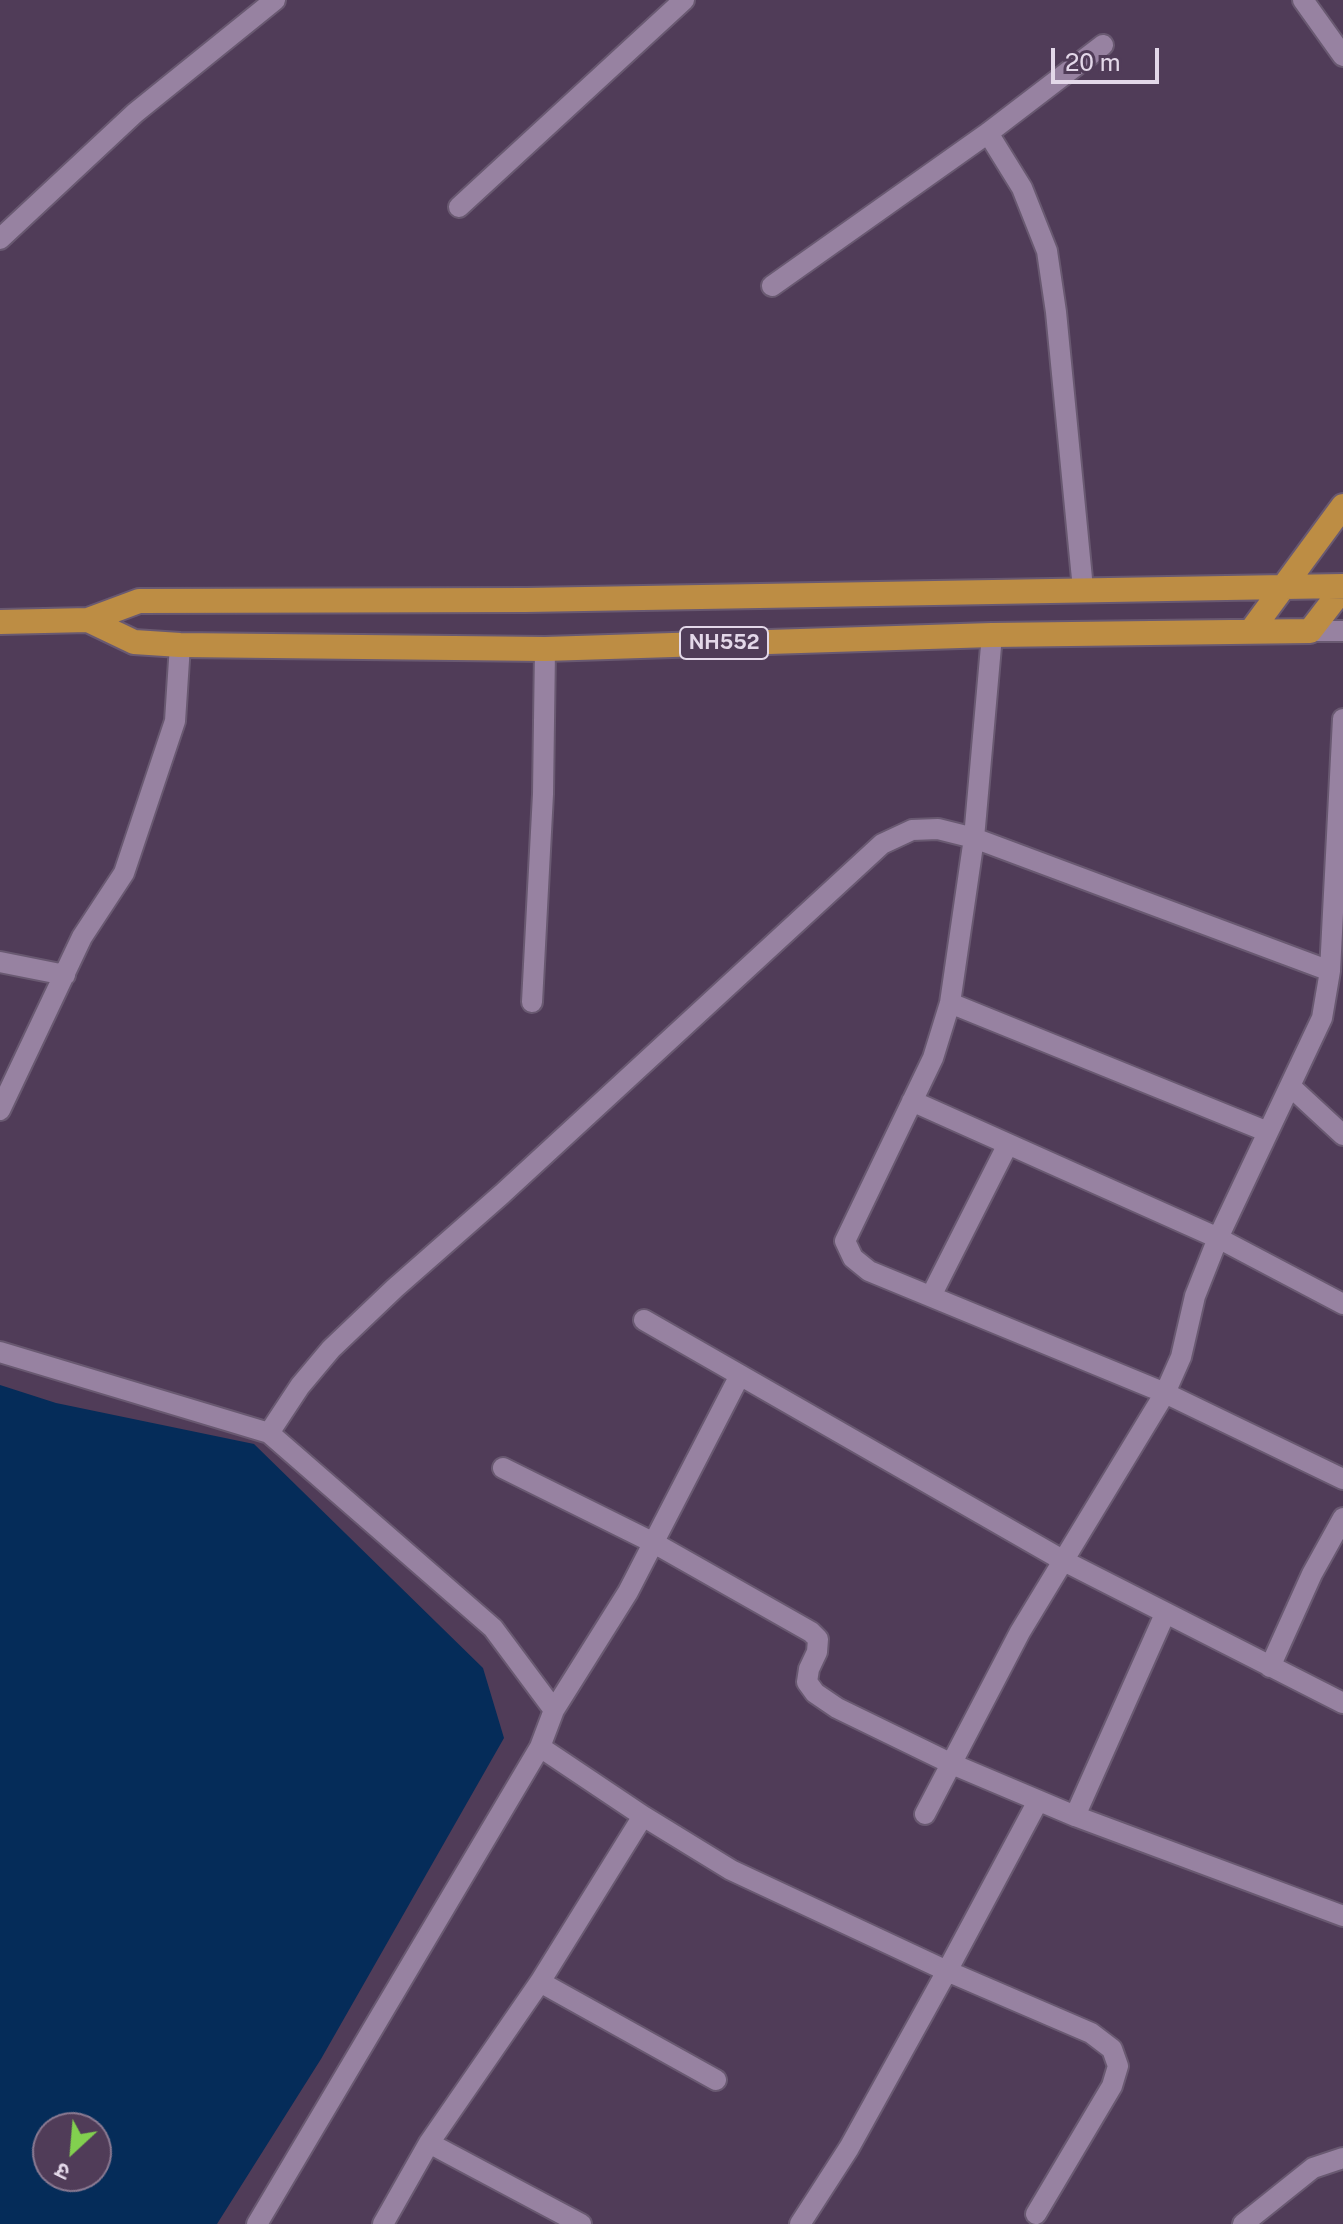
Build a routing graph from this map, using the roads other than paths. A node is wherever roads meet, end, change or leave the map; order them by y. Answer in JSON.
{"nodes":[{"id":1,"x":275,"y":0,"type":"edge"},
{"id":2,"x":684,"y":0,"type":"edge"},
{"id":3,"x":1303,"y":0,"type":"edge"},
{"id":4,"x":1103,"y":45,"type":"dead end"},
{"id":5,"x":1343,"y":56,"type":"edge"},
{"id":6,"x":988,"y":133,"type":"junction"},
{"id":7,"x":459,"y":207,"type":"dead end"},
{"id":8,"x":0,"y":239,"type":"edge"},
{"id":9,"x":772,"y":286,"type":"dead end"},
{"id":10,"x":1343,"y":506,"type":"edge"},
{"id":11,"x":1282,"y":586,"type":"junction"},
{"id":12,"x":1343,"y":587,"type":"edge"},
{"id":13,"x":1083,"y":589,"type":"junction"},
{"id":14,"x":88,"y":620,"type":"junction"},
{"id":15,"x":0,"y":622,"type":"edge"},
{"id":16,"x":1251,"y":631,"type":"junction"},
{"id":17,"x":1310,"y":631,"type":"junction"},
{"id":18,"x":1343,"y":631,"type":"edge"},
{"id":19,"x":992,"y":635,"type":"junction"},
{"id":20,"x":180,"y":645,"type":"junction"},
{"id":21,"x":545,"y":649,"type":"junction"},
{"id":22,"x":1343,"y":719,"type":"edge"},
{"id":23,"x":974,"y":838,"type":"junction"},
{"id":24,"x":0,"y":962,"type":"edge"},
{"id":25,"x":1330,"y":971,"type":"junction"},
{"id":26,"x":65,"y":975,"type":"junction"},
{"id":27,"x":532,"y":1002,"type":"dead end"},
{"id":28,"x":950,"y":1003,"type":"junction"},
{"id":29,"x":1290,"y":1086,"type":"junction"},
{"id":30,"x":912,"y":1101,"type":"junction"},
{"id":31,"x":0,"y":1110,"type":"edge"},
{"id":32,"x":1268,"y":1132,"type":"junction"},
{"id":33,"x":1343,"y":1135,"type":"edge"},
{"id":34,"x":1008,"y":1144,"type":"junction"},
{"id":35,"x":1218,"y":1238,"type":"junction"},
{"id":36,"x":931,"y":1296,"type":"junction"},
{"id":37,"x":1343,"y":1304,"type":"edge"},
{"id":38,"x":644,"y":1320,"type":"dead end"},
{"id":39,"x":0,"y":1352,"type":"edge"},
{"id":40,"x":740,"y":1375,"type":"junction"},
{"id":41,"x":1165,"y":1393,"type":"junction"},
{"id":42,"x":269,"y":1433,"type":"junction"},
{"id":43,"x":503,"y":1468,"type":"dead end"},
{"id":44,"x":1343,"y":1479,"type":"edge"},
{"id":45,"x":1343,"y":1518,"type":"edge"},
{"id":46,"x":654,"y":1543,"type":"junction"},
{"id":47,"x":1064,"y":1561,"type":"junction"},
{"id":48,"x":1165,"y":1614,"type":"junction"},
{"id":49,"x":1270,"y":1667,"type":"junction"},
{"id":50,"x":1343,"y":1703,"type":"edge"},
{"id":51,"x":554,"y":1710,"type":"junction"},
{"id":52,"x":540,"y":1747,"type":"junction"},
{"id":53,"x":952,"y":1764,"type":"junction"},
{"id":54,"x":1038,"y":1801,"type":"junction"},
{"id":55,"x":925,"y":1814,"type":"dead end"},
{"id":56,"x":643,"y":1816,"type":"junction"},
{"id":57,"x":1075,"y":1816,"type":"junction"},
{"id":58,"x":1343,"y":1916,"type":"edge"},
{"id":59,"x":947,"y":1971,"type":"junction"},
{"id":60,"x":540,"y":1982,"type":"junction"},
{"id":61,"x":716,"y":2080,"type":"dead end"},
{"id":62,"x":429,"y":2143,"type":"junction"},
{"id":63,"x":1343,"y":2158,"type":"edge"},
{"id":64,"x":1036,"y":2214,"type":"dead end"},
{"id":65,"x":257,"y":2224,"type":"edge"},
{"id":66,"x":383,"y":2224,"type":"edge"},
{"id":67,"x":581,"y":2224,"type":"edge"},
{"id":68,"x":800,"y":2224,"type":"edge"},
{"id":69,"x":1243,"y":2224,"type":"edge"}],
"edges":[{"from":1,"to":8,"type":"street"},
{"from":2,"to":7,"type":"street"},
{"from":3,"to":5,"type":"street"},
{"from":4,"to":6,"type":"street"},
{"from":6,"to":9,"type":"street"},
{"from":6,"to":13,"type":"street"},
{"from":10,"to":11,"type":"highway"},
{"from":11,"to":12,"type":"highway","number":"NH552"},
{"from":11,"to":13,"type":"highway","number":"NH552"},
{"from":11,"to":16,"type":"highway"},
{"from":12,"to":17,"type":"highway","number":"NH552"},
{"from":13,"to":14,"type":"highway","number":"NH552"},
{"from":14,"to":15,"type":"highway","number":"NH552"},
{"from":14,"to":20,"type":"highway","number":"NH552"},
{"from":16,"to":17,"type":"highway","number":"NH552"},
{"from":16,"to":19,"type":"highway","number":"NH552"},
{"from":17,"to":18,"type":"street"},
{"from":19,"to":21,"type":"highway","number":"NH552"},
{"from":19,"to":23,"type":"street"},
{"from":20,"to":21,"type":"highway","number":"NH552"},
{"from":20,"to":26,"type":"street"},
{"from":21,"to":27,"type":"street"},
{"from":22,"to":25,"type":"street"},
{"from":23,"to":25,"type":"street"},
{"from":23,"to":28,"type":"street"},
{"from":23,"to":42,"type":"street"},
{"from":24,"to":26,"type":"street"},
{"from":25,"to":29,"type":"street"},
{"from":26,"to":31,"type":"street"},
{"from":28,"to":30,"type":"street"},
{"from":28,"to":32,"type":"street"},
{"from":29,"to":32,"type":"street"},
{"from":29,"to":33,"type":"street"},
{"from":30,"to":34,"type":"street"},
{"from":30,"to":36,"type":"street"},
{"from":32,"to":35,"type":"street"},
{"from":34,"to":35,"type":"street"},
{"from":34,"to":36,"type":"street"},
{"from":35,"to":37,"type":"street"},
{"from":35,"to":41,"type":"street"},
{"from":36,"to":41,"type":"street"},
{"from":38,"to":40,"type":"street"},
{"from":39,"to":42,"type":"street"},
{"from":40,"to":46,"type":"street"},
{"from":40,"to":47,"type":"street"},
{"from":41,"to":44,"type":"street"},
{"from":41,"to":47,"type":"street"},
{"from":42,"to":51,"type":"street"},
{"from":43,"to":46,"type":"street"},
{"from":45,"to":49,"type":"street"},
{"from":46,"to":51,"type":"street"},
{"from":46,"to":53,"type":"street"},
{"from":47,"to":48,"type":"street"},
{"from":47,"to":53,"type":"street"},
{"from":48,"to":49,"type":"street"},
{"from":48,"to":57,"type":"street"},
{"from":49,"to":50,"type":"street"},
{"from":51,"to":52,"type":"street"},
{"from":52,"to":56,"type":"street"},
{"from":52,"to":65,"type":"street"},
{"from":53,"to":54,"type":"street"},
{"from":53,"to":55,"type":"street"},
{"from":54,"to":57,"type":"street"},
{"from":54,"to":59,"type":"street"},
{"from":56,"to":59,"type":"street"},
{"from":56,"to":60,"type":"street"},
{"from":57,"to":58,"type":"street"},
{"from":59,"to":64,"type":"street"},
{"from":59,"to":68,"type":"street"},
{"from":60,"to":61,"type":"street"},
{"from":60,"to":62,"type":"street"},
{"from":62,"to":66,"type":"street"},
{"from":62,"to":67,"type":"street"},
{"from":63,"to":69,"type":"street"}]}
